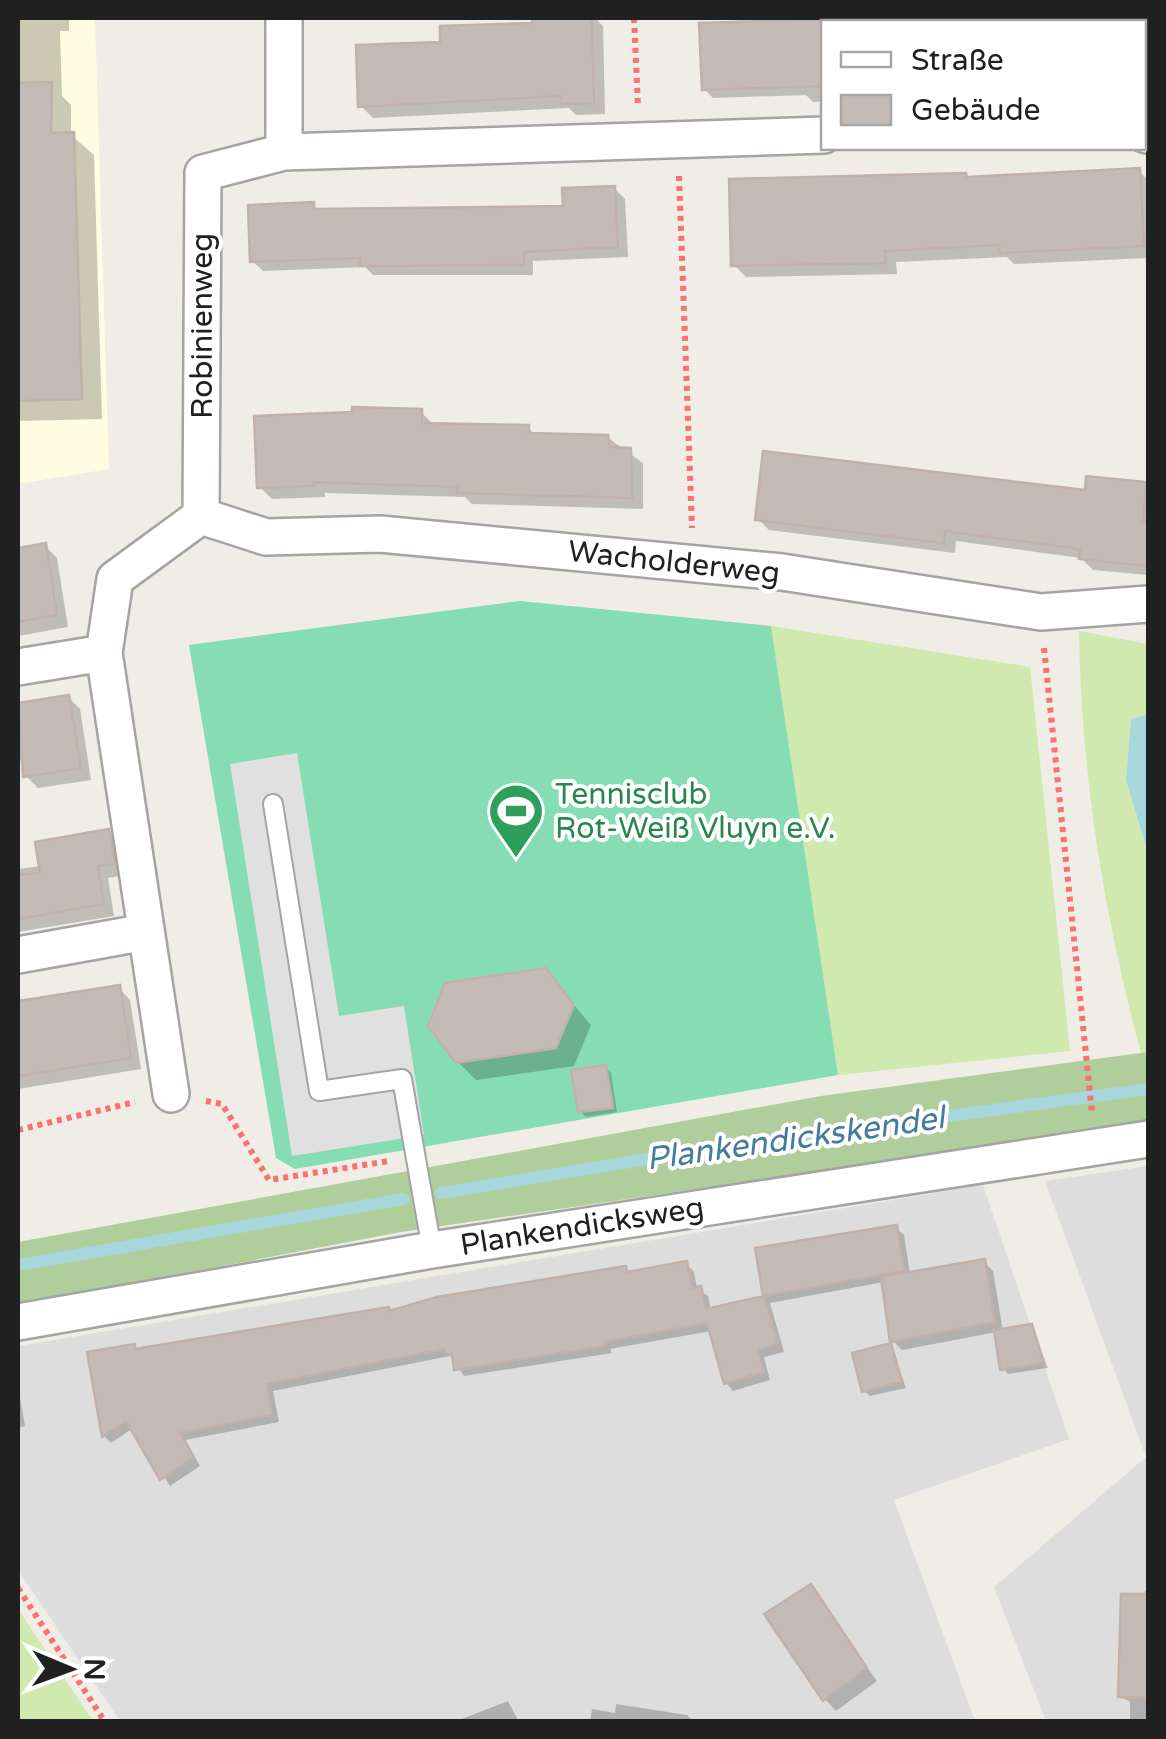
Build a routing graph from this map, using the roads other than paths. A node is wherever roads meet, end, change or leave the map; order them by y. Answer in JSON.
{"nodes":[{"id":1,"x":284,"y":18,"type":"edge"},
{"id":2,"x":821,"y":135,"type":"edge"},
{"id":3,"x":284,"y":152,"type":"junction"},
{"id":4,"x":201,"y":516,"type":"junction"},
{"id":5,"x":1148,"y":604,"type":"edge"},
{"id":6,"x":104,"y":653,"type":"junction"},
{"id":7,"x":18,"y":667,"type":"edge"},
{"id":8,"x":273,"y":804,"type":"dead end"},
{"id":9,"x":146,"y":932,"type":"junction"},
{"id":10,"x":18,"y":955,"type":"edge"},
{"id":11,"x":171,"y":1094,"type":"road end"},
{"id":12,"x":1148,"y":1140,"type":"edge"},
{"id":13,"x":432,"y":1250,"type":"junction"},
{"id":14,"x":18,"y":1322,"type":"edge"}],
"edges":[{"from":1,"to":3,"type":"street"},
{"from":2,"to":3,"type":"street"},
{"from":3,"to":4,"type":"street","name":"Robinienweg"},
{"from":4,"to":5,"type":"street","name":"Wacholderweg"},
{"from":4,"to":6,"type":"street"},
{"from":6,"to":7,"type":"street"},
{"from":6,"to":9,"type":"street"},
{"from":8,"to":13,"type":"lane"},
{"from":9,"to":10,"type":"street"},
{"from":9,"to":11,"type":"street"},
{"from":12,"to":13,"type":"street","name":"Plankendicksweg"},
{"from":13,"to":14,"type":"street","name":"Plankendicksweg"}]}
